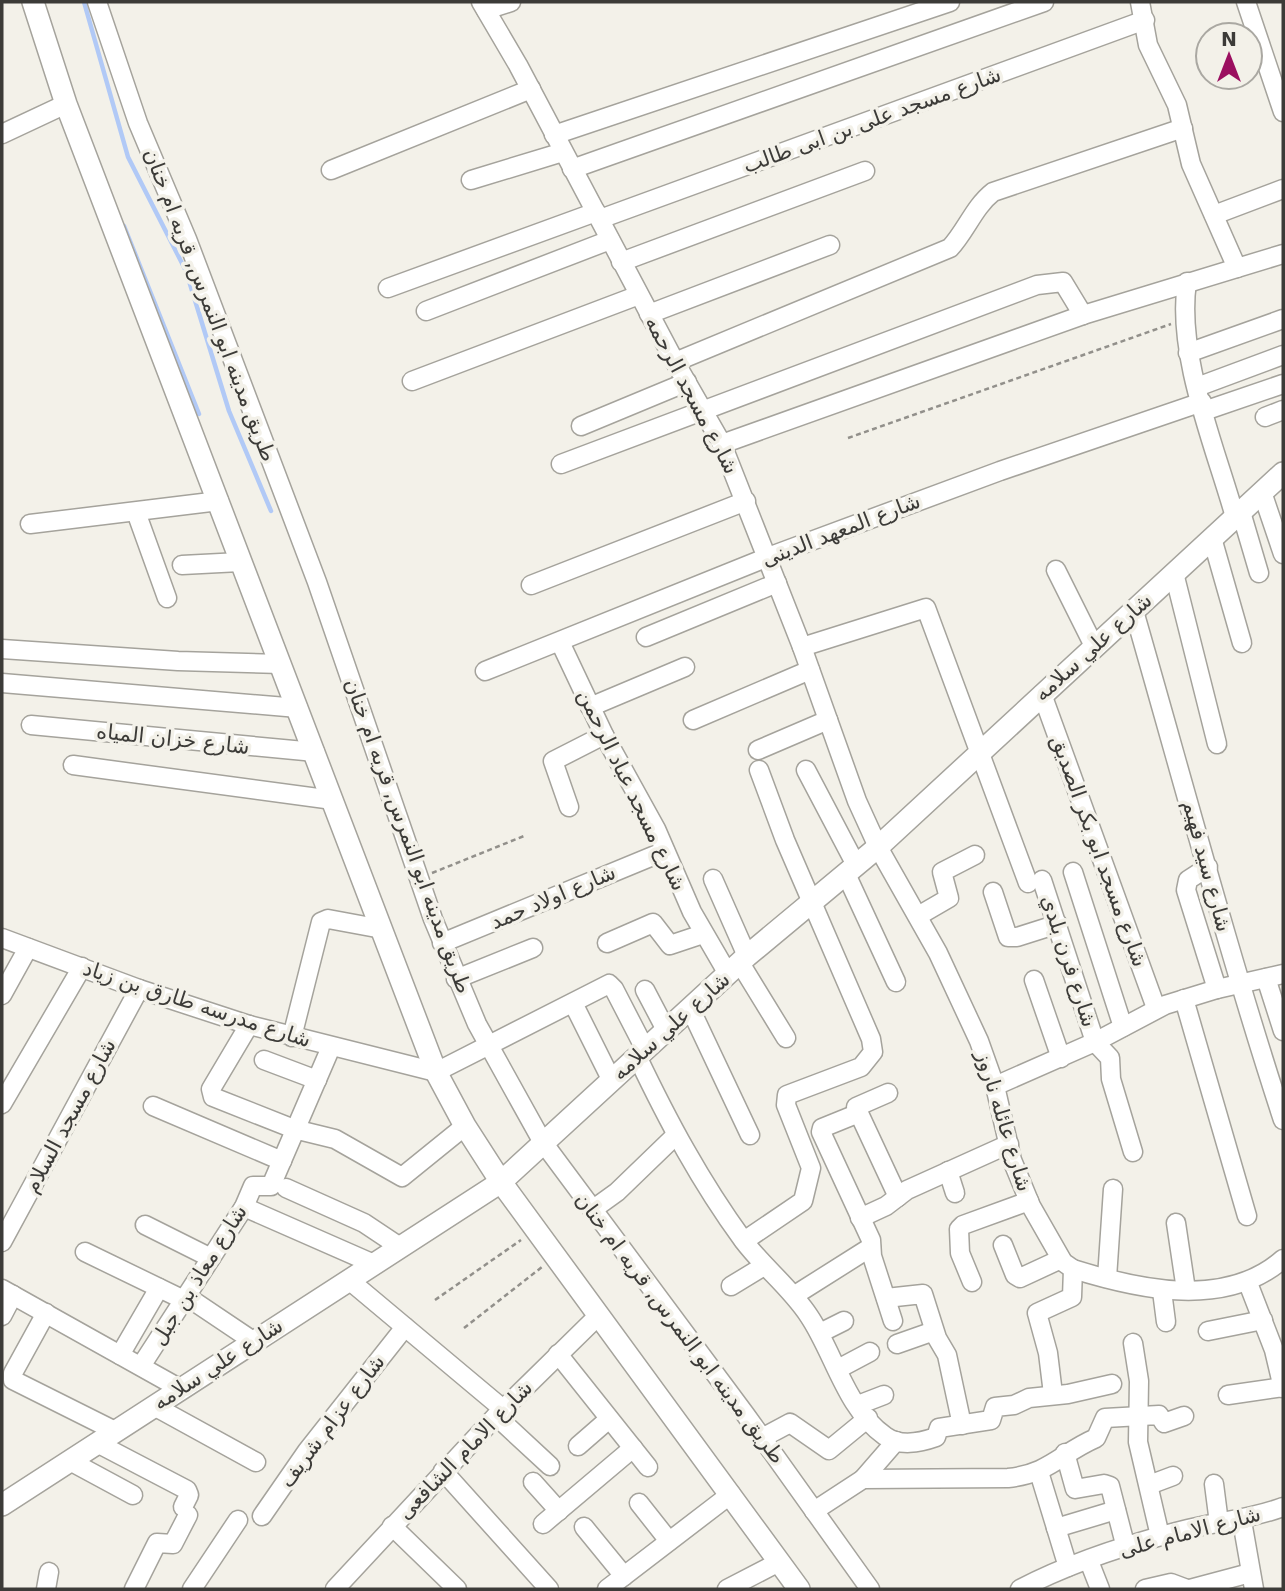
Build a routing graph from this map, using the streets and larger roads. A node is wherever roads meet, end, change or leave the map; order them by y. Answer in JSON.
{"nodes":[{"id":1,"x":33,"y":2,"type":"edge"},
{"id":2,"x":97,"y":2,"type":"edge"},
{"id":3,"x":511,"y":2,"type":"edge"},
{"id":4,"x":950,"y":2,"type":"edge"},
{"id":5,"x":1044,"y":2,"type":"edge"},
{"id":6,"x":1140,"y":2,"type":"edge"},
{"id":7,"x":1247,"y":2,"type":"edge"},
{"id":8,"x":483,"y":6,"type":"edge"},
{"id":9,"x":1144,"y":20,"type":"junction"},
{"id":10,"x":531,"y":89,"type":"junction"},
{"id":11,"x":66,"y":104,"type":"junction"},
{"id":12,"x":1283,"y":112,"type":"edge"},
{"id":13,"x":1183,"y":128,"type":"junction"},
{"id":14,"x":2,"y":134,"type":"edge"},
{"id":15,"x":554,"y":135,"type":"junction"},
{"id":16,"x":563,"y":152,"type":"junction"},
{"id":17,"x":572,"y":169,"type":"junction"},
{"id":18,"x":331,"y":170,"type":"dead end"},
{"id":19,"x":864,"y":171,"type":"dead end"},
{"id":20,"x":471,"y":180,"type":"dead end"},
{"id":21,"x":1283,"y":189,"type":"edge"},
{"id":22,"x":1214,"y":215,"type":"junction"},
{"id":23,"x":598,"y":216,"type":"junction"},
{"id":24,"x":610,"y":240,"type":"junction"},
{"id":25,"x":830,"y":245,"type":"dead end"},
{"id":26,"x":1283,"y":254,"type":"edge"},
{"id":27,"x":621,"y":262,"type":"junction"},
{"id":28,"x":1237,"y":268,"type":"junction"},
{"id":29,"x":1187,"y":282,"type":"junction"},
{"id":30,"x":387,"y":288,"type":"dead end"},
{"id":31,"x":639,"y":295,"type":"junction"},
{"id":32,"x":426,"y":311,"type":"dead end"},
{"id":33,"x":649,"y":314,"type":"junction"},
{"id":34,"x":1083,"y":315,"type":"junction"},
{"id":35,"x":1283,"y":319,"type":"edge"},
{"id":36,"x":1188,"y":353,"type":"junction"},
{"id":37,"x":1283,"y":355,"type":"edge"},
{"id":38,"x":675,"y":362,"type":"junction"},
{"id":39,"x":412,"y":381,"type":"dead end"},
{"id":40,"x":687,"y":382,"type":"junction"},
{"id":41,"x":1283,"y":384,"type":"edge"},
{"id":42,"x":1201,"y":400,"type":"junction"},
{"id":43,"x":703,"y":410,"type":"junction"},
{"id":44,"x":1283,"y":410,"type":"edge"},
{"id":45,"x":1265,"y":417,"type":"dead end"},
{"id":46,"x":580,"y":426,"type":"dead end"},
{"id":47,"x":722,"y":444,"type":"junction"},
{"id":48,"x":561,"y":464,"type":"dead end"},
{"id":49,"x":1283,"y":473,"type":"edge"},
{"id":50,"x":1262,"y":492,"type":"junction"},
{"id":51,"x":219,"y":501,"type":"junction"},
{"id":52,"x":746,"y":501,"type":"junction"},
{"id":53,"x":136,"y":512,"type":"junction"},
{"id":54,"x":1238,"y":514,"type":"junction"},
{"id":55,"x":30,"y":524,"type":"dead end"},
{"id":56,"x":1212,"y":538,"type":"junction"},
{"id":57,"x":1283,"y":554,"type":"edge"},
{"id":58,"x":768,"y":557,"type":"junction"},
{"id":59,"x":240,"y":562,"type":"junction"},
{"id":60,"x":181,"y":565,"type":"dead end"},
{"id":61,"x":1056,"y":570,"type":"dead end"},
{"id":62,"x":1174,"y":573,"type":"junction"},
{"id":63,"x":1259,"y":573,"type":"dead end"},
{"id":64,"x":777,"y":583,"type":"junction"},
{"id":65,"x":531,"y":585,"type":"dead end"},
{"id":66,"x":167,"y":598,"type":"dead end"},
{"id":67,"x":1134,"y":611,"type":"junction"},
{"id":68,"x":646,"y":637,"type":"dead end"},
{"id":69,"x":560,"y":642,"type":"junction"},
{"id":70,"x":1241,"y":643,"type":"dead end"},
{"id":71,"x":1094,"y":646,"type":"junction"},
{"id":72,"x":802,"y":648,"type":"junction"},
{"id":73,"x":2,"y":649,"type":"edge"},
{"id":74,"x":281,"y":664,"type":"junction"},
{"id":75,"x":685,"y":667,"type":"dead end"},
{"id":76,"x":810,"y":670,"type":"junction"},
{"id":77,"x":485,"y":671,"type":"dead end"},
{"id":78,"x":2,"y":683,"type":"edge"},
{"id":79,"x":1042,"y":694,"type":"junction"},
{"id":80,"x":590,"y":707,"type":"junction"},
{"id":81,"x":298,"y":708,"type":"junction"},
{"id":82,"x":693,"y":720,"type":"dead end"},
{"id":83,"x":828,"y":720,"type":"junction"},
{"id":84,"x":31,"y":725,"type":"dead end"},
{"id":85,"x":604,"y":735,"type":"junction"},
{"id":86,"x":1217,"y":744,"type":"dead end"},
{"id":87,"x":758,"y":750,"type":"dead end"},
{"id":88,"x":979,"y":751,"type":"junction"},
{"id":89,"x":315,"y":752,"type":"junction"},
{"id":90,"x":73,"y":765,"type":"dead end"},
{"id":91,"x":759,"y":770,"type":"dead end"},
{"id":92,"x":806,"y":770,"type":"dead end"},
{"id":93,"x":333,"y":800,"type":"junction"},
{"id":94,"x":569,"y":807,"type":"dead end"},
{"id":95,"x":878,"y":847,"type":"junction"},
{"id":96,"x":665,"y":851,"type":"junction"},
{"id":97,"x":975,"y":855,"type":"dead end"},
{"id":98,"x":1208,"y":867,"type":"junction"},
{"id":99,"x":851,"y":869,"type":"junction"},
{"id":100,"x":1073,"y":872,"type":"dead end"},
{"id":101,"x":713,"y":879,"type":"dead end"},
{"id":102,"x":993,"y":892,"type":"dead end"},
{"id":103,"x":812,"y":902,"type":"junction"},
{"id":104,"x":918,"y":916,"type":"junction"},
{"id":105,"x":1058,"y":924,"type":"junction"},
{"id":106,"x":382,"y":929,"type":"junction"},
{"id":107,"x":703,"y":934,"type":"junction"},
{"id":108,"x":2,"y":937,"type":"edge"},
{"id":109,"x":442,"y":943,"type":"junction"},
{"id":110,"x":607,"y":943,"type":"dead end"},
{"id":111,"x":533,"y":947,"type":"dead end"},
{"id":112,"x":28,"y":948,"type":"junction"},
{"id":113,"x":738,"y":965,"type":"junction"},
{"id":114,"x":82,"y":967,"type":"junction"},
{"id":115,"x":1274,"y":976,"type":"edge"},
{"id":116,"x":456,"y":979,"type":"junction"},
{"id":117,"x":1034,"y":980,"type":"dead end"},
{"id":118,"x":896,"y":982,"type":"dead end"},
{"id":119,"x":1238,"y":984,"type":"junction"},
{"id":120,"x":139,"y":989,"type":"junction"},
{"id":121,"x":1217,"y":989,"type":"junction"},
{"id":122,"x":645,"y":990,"type":"dead end"},
{"id":123,"x":2,"y":995,"type":"edge"},
{"id":124,"x":1184,"y":999,"type":"junction"},
{"id":125,"x":572,"y":1003,"type":"junction"},
{"id":126,"x":690,"y":1008,"type":"junction"},
{"id":127,"x":1156,"y":1009,"type":"junction"},
{"id":128,"x":249,"y":1026,"type":"junction"},
{"id":129,"x":1123,"y":1027,"type":"junction"},
{"id":130,"x":666,"y":1030,"type":"junction"},
{"id":131,"x":1283,"y":1031,"type":"edge"},
{"id":132,"x":292,"y":1037,"type":"junction"},
{"id":133,"x":786,"y":1038,"type":"dead end"},
{"id":134,"x":1095,"y":1042,"type":"junction"},
{"id":135,"x":488,"y":1045,"type":"junction"},
{"id":136,"x":331,"y":1047,"type":"junction"},
{"id":137,"x":641,"y":1052,"type":"junction"},
{"id":138,"x":1061,"y":1058,"type":"junction"},
{"id":139,"x":264,"y":1060,"type":"dead end"},
{"id":140,"x":436,"y":1072,"type":"junction"},
{"id":141,"x":611,"y":1079,"type":"junction"},
{"id":142,"x":317,"y":1080,"type":"junction"},
{"id":143,"x":995,"y":1086,"type":"junction"},
{"id":144,"x":888,"y":1093,"type":"dead end"},
{"id":145,"x":2,"y":1104,"type":"edge"},
{"id":146,"x":153,"y":1107,"type":"dead end"},
{"id":147,"x":859,"y":1113,"type":"junction"},
{"id":148,"x":1283,"y":1120,"type":"edge"},
{"id":149,"x":465,"y":1126,"type":"junction"},
{"id":150,"x":295,"y":1129,"type":"junction"},
{"id":151,"x":750,"y":1135,"type":"dead end"},
{"id":152,"x":675,"y":1136,"type":"junction"},
{"id":153,"x":542,"y":1141,"type":"junction"},
{"id":154,"x":1009,"y":1144,"type":"junction"},
{"id":155,"x":1133,"y":1152,"type":"dead end"},
{"id":156,"x":282,"y":1161,"type":"junction"},
{"id":157,"x":948,"y":1171,"type":"junction"},
{"id":158,"x":501,"y":1182,"type":"junction"},
{"id":159,"x":286,"y":1188,"type":"dead end"},
{"id":160,"x":1113,"y":1189,"type":"dead end"},
{"id":161,"x":955,"y":1193,"type":"dead end"},
{"id":162,"x":898,"y":1197,"type":"junction"},
{"id":163,"x":1029,"y":1202,"type":"junction"},
{"id":164,"x":244,"y":1207,"type":"junction"},
{"id":165,"x":592,"y":1210,"type":"junction"},
{"id":166,"x":1247,"y":1216,"type":"dead end"},
{"id":167,"x":860,"y":1217,"type":"junction"},
{"id":168,"x":1176,"y":1223,"type":"dead end"},
{"id":169,"x":145,"y":1225,"type":"dead end"},
{"id":170,"x":744,"y":1241,"type":"junction"},
{"id":171,"x":2,"y":1242,"type":"edge"},
{"id":172,"x":1003,"y":1245,"type":"dead end"},
{"id":173,"x":400,"y":1247,"type":"junction"},
{"id":174,"x":871,"y":1247,"type":"junction"},
{"id":175,"x":85,"y":1252,"type":"dead end"},
{"id":176,"x":211,"y":1258,"type":"junction"},
{"id":177,"x":1283,"y":1259,"type":"edge"},
{"id":178,"x":373,"y":1264,"type":"junction"},
{"id":179,"x":1067,"y":1264,"type":"junction"},
{"id":180,"x":764,"y":1266,"type":"junction"},
{"id":181,"x":1107,"y":1278,"type":"junction"},
{"id":182,"x":349,"y":1280,"type":"junction"},
{"id":183,"x":972,"y":1283,"type":"dead end"},
{"id":184,"x":1248,"y":1283,"type":"junction"},
{"id":185,"x":731,"y":1286,"type":"dead end"},
{"id":186,"x":159,"y":1288,"type":"junction"},
{"id":187,"x":1162,"y":1290,"type":"junction"},
{"id":188,"x":1186,"y":1290,"type":"junction"},
{"id":189,"x":7,"y":1292,"type":"edge"},
{"id":190,"x":795,"y":1295,"type":"junction"},
{"id":191,"x":185,"y":1298,"type":"junction"},
{"id":192,"x":886,"y":1298,"type":"junction"},
{"id":193,"x":46,"y":1313,"type":"junction"},
{"id":194,"x":599,"y":1315,"type":"junction"},
{"id":195,"x":2,"y":1316,"type":"edge"},
{"id":196,"x":1263,"y":1320,"type":"junction"},
{"id":197,"x":844,"y":1321,"type":"dead end"},
{"id":198,"x":893,"y":1321,"type":"dead end"},
{"id":199,"x":1166,"y":1322,"type":"dead end"},
{"id":200,"x":405,"y":1327,"type":"junction"},
{"id":201,"x":934,"y":1331,"type":"junction"},
{"id":202,"x":1208,"y":1331,"type":"dead end"},
{"id":203,"x":820,"y":1333,"type":"junction"},
{"id":204,"x":253,"y":1341,"type":"junction"},
{"id":205,"x":1133,"y":1343,"type":"dead end"},
{"id":206,"x":897,"y":1344,"type":"dead end"},
{"id":207,"x":1279,"y":1348,"type":"edge"},
{"id":208,"x":870,"y":1352,"type":"dead end"},
{"id":209,"x":120,"y":1354,"type":"junction"},
{"id":210,"x":558,"y":1354,"type":"junction"},
{"id":211,"x":141,"y":1366,"type":"junction"},
{"id":212,"x":838,"y":1369,"type":"junction"},
{"id":213,"x":1112,"y":1384,"type":"dead end"},
{"id":214,"x":180,"y":1388,"type":"junction"},
{"id":215,"x":1283,"y":1388,"type":"edge"},
{"id":216,"x":1053,"y":1394,"type":"junction"},
{"id":217,"x":884,"y":1395,"type":"dead end"},
{"id":218,"x":1228,"y":1395,"type":"dead end"},
{"id":219,"x":153,"y":1406,"type":"junction"},
{"id":220,"x":863,"y":1411,"type":"junction"},
{"id":221,"x":499,"y":1412,"type":"junction"},
{"id":222,"x":1184,"y":1416,"type":"dead end"},
{"id":223,"x":1138,"y":1417,"type":"junction"},
{"id":224,"x":609,"y":1419,"type":"junction"},
{"id":225,"x":962,"y":1425,"type":"junction"},
{"id":226,"x":115,"y":1431,"type":"junction"},
{"id":227,"x":762,"y":1438,"type":"junction"},
{"id":228,"x":896,"y":1441,"type":"junction"},
{"id":229,"x":97,"y":1443,"type":"junction"},
{"id":230,"x":578,"y":1446,"type":"dead end"},
{"id":231,"x":633,"y":1448,"type":"junction"},
{"id":232,"x":1065,"y":1453,"type":"junction"},
{"id":233,"x":70,"y":1461,"type":"junction"},
{"id":234,"x":256,"y":1462,"type":"dead end"},
{"id":235,"x":550,"y":1466,"type":"dead end"},
{"id":236,"x":648,"y":1467,"type":"dead end"},
{"id":237,"x":443,"y":1472,"type":"junction"},
{"id":238,"x":1039,"y":1472,"type":"junction"},
{"id":239,"x":1173,"y":1476,"type":"dead end"},
{"id":240,"x":863,"y":1479,"type":"junction"},
{"id":241,"x":533,"y":1482,"type":"dead end"},
{"id":242,"x":1214,"y":1484,"type":"dead end"},
{"id":243,"x":1149,"y":1485,"type":"junction"},
{"id":244,"x":731,"y":1494,"type":"junction"},
{"id":245,"x":132,"y":1495,"type":"dead end"},
{"id":246,"x":639,"y":1503,"type":"dead end"},
{"id":247,"x":2,"y":1505,"type":"edge"},
{"id":248,"x":1283,"y":1507,"type":"edge"},
{"id":249,"x":1116,"y":1510,"type":"junction"},
{"id":250,"x":559,"y":1511,"type":"junction"},
{"id":251,"x":814,"y":1511,"type":"junction"},
{"id":252,"x":262,"y":1516,"type":"dead end"},
{"id":253,"x":238,"y":1520,"type":"dead end"},
{"id":254,"x":1241,"y":1521,"type":"junction"},
{"id":255,"x":1219,"y":1523,"type":"junction"},
{"id":256,"x":543,"y":1524,"type":"dead end"},
{"id":257,"x":392,"y":1526,"type":"junction"},
{"id":258,"x":584,"y":1527,"type":"dead end"},
{"id":259,"x":1056,"y":1528,"type":"junction"},
{"id":260,"x":1160,"y":1536,"type":"junction"},
{"id":261,"x":669,"y":1541,"type":"junction"},
{"id":262,"x":1126,"y":1548,"type":"junction"},
{"id":263,"x":1089,"y":1560,"type":"junction"},
{"id":264,"x":779,"y":1562,"type":"junction"},
{"id":265,"x":1068,"y":1567,"type":"junction"},
{"id":266,"x":624,"y":1576,"type":"junction"},
{"id":267,"x":1252,"y":1581,"type":"edge"},
{"id":268,"x":134,"y":1589,"type":"edge"},
{"id":269,"x":192,"y":1589,"type":"edge"},
{"id":270,"x":335,"y":1589,"type":"edge"},
{"id":271,"x":457,"y":1589,"type":"edge"},
{"id":272,"x":549,"y":1589,"type":"edge"},
{"id":273,"x":607,"y":1589,"type":"edge"},
{"id":274,"x":727,"y":1589,"type":"edge"},
{"id":275,"x":799,"y":1589,"type":"edge"},
{"id":276,"x":870,"y":1589,"type":"edge"},
{"id":277,"x":1020,"y":1589,"type":"edge"},
{"id":278,"x":1100,"y":1589,"type":"edge"},
{"id":279,"x":1145,"y":1589,"type":"edge"},
{"id":280,"x":1189,"y":1589,"type":"edge"}],
"edges":[{"from":1,"to":11,"type":"street"},
{"from":2,"to":109,"type":"street","name":"طريق مدينه ابو النمرس, قريه ام خنان"},
{"from":3,"to":8,"type":"street"},
{"from":4,"to":15,"type":"street"},
{"from":5,"to":17,"type":"street"},
{"from":6,"to":9,"type":"street"},
{"from":7,"to":12,"type":"street"},
{"from":8,"to":10,"type":"street","name":"شارع مسجد الرحمه"},
{"from":9,"to":13,"type":"street"},
{"from":9,"to":23,"type":"street","name":"شارع مسجد على بن ابى طالب"},
{"from":10,"to":15,"type":"street","name":"شارع مسجد الرحمه"},
{"from":10,"to":18,"type":"street"},
{"from":11,"to":14,"type":"street"},
{"from":11,"to":51,"type":"street"},
{"from":13,"to":22,"type":"street"},
{"from":13,"to":38,"type":"street"},
{"from":15,"to":16,"type":"street","name":"شارع مسجد الرحمه"},
{"from":16,"to":17,"type":"street","name":"شارع مسجد الرحمه"},
{"from":16,"to":20,"type":"street"},
{"from":17,"to":23,"type":"street","name":"شارع مسجد الرحمه"},
{"from":19,"to":27,"type":"street"},
{"from":21,"to":22,"type":"street"},
{"from":22,"to":28,"type":"street"},
{"from":23,"to":24,"type":"street","name":"شارع مسجد الرحمه"},
{"from":23,"to":30,"type":"street","name":"شارع مسجد على بن ابى طالب"},
{"from":24,"to":27,"type":"street","name":"شارع مسجد الرحمه"},
{"from":24,"to":32,"type":"street"},
{"from":25,"to":33,"type":"street"},
{"from":26,"to":28,"type":"street"},
{"from":27,"to":31,"type":"street","name":"شارع مسجد الرحمه"},
{"from":28,"to":29,"type":"street"},
{"from":29,"to":34,"type":"street"},
{"from":29,"to":36,"type":"street"},
{"from":31,"to":33,"type":"street","name":"شارع مسجد الرحمه"},
{"from":31,"to":39,"type":"street"},
{"from":33,"to":38,"type":"street","name":"شارع مسجد الرحمه"},
{"from":34,"to":43,"type":"street"},
{"from":34,"to":47,"type":"street"},
{"from":35,"to":36,"type":"street"},
{"from":36,"to":42,"type":"street"},
{"from":37,"to":42,"type":"street"},
{"from":38,"to":40,"type":"street","name":"شارع مسجد الرحمه"},
{"from":40,"to":43,"type":"street","name":"شارع مسجد الرحمه"},
{"from":40,"to":46,"type":"street"},
{"from":41,"to":42,"type":"street"},
{"from":42,"to":54,"type":"street"},
{"from":42,"to":58,"type":"street","name":"شارع المعهد الدينى"},
{"from":43,"to":47,"type":"street","name":"شارع مسجد الرحمه"},
{"from":43,"to":48,"type":"street"},
{"from":44,"to":45,"type":"street"},
{"from":47,"to":52,"type":"street","name":"شارع مسجد الرحمه"},
{"from":49,"to":50,"type":"street","name":"شارع علي سلامه"},
{"from":50,"to":54,"type":"street","name":"شارع علي سلامه"},
{"from":50,"to":57,"type":"street"},
{"from":51,"to":53,"type":"street"},
{"from":51,"to":59,"type":"street"},
{"from":52,"to":58,"type":"street","name":"شارع مسجد الرحمه"},
{"from":52,"to":65,"type":"street"},
{"from":53,"to":55,"type":"street"},
{"from":53,"to":66,"type":"street"},
{"from":54,"to":56,"type":"street","name":"شارع علي سلامه"},
{"from":54,"to":63,"type":"street"},
{"from":56,"to":62,"type":"street","name":"شارع علي سلامه"},
{"from":56,"to":70,"type":"street"},
{"from":58,"to":64,"type":"street","name":"شارع مسجد الرحمه"},
{"from":58,"to":69,"type":"street","name":"شارع المعهد الدينى"},
{"from":59,"to":60,"type":"street"},
{"from":59,"to":74,"type":"street"},
{"from":61,"to":71,"type":"street"},
{"from":62,"to":67,"type":"street","name":"شارع علي سلامه"},
{"from":62,"to":86,"type":"street"},
{"from":64,"to":68,"type":"street"},
{"from":64,"to":72,"type":"street","name":"شارع مسجد الرحمه"},
{"from":67,"to":71,"type":"street","name":"شارع علي سلامه"},
{"from":67,"to":98,"type":"street","name":"شارع سيد فهيم"},
{"from":69,"to":77,"type":"street","name":"شارع المعهد الدينى"},
{"from":69,"to":80,"type":"street","name":"شارع مسجد عباد الرحمن"},
{"from":71,"to":79,"type":"street","name":"شارع علي سلامه"},
{"from":72,"to":76,"type":"street","name":"شارع مسجد الرحمه"},
{"from":72,"to":88,"type":"street","name":"شارع فرن بلدي"},
{"from":73,"to":74,"type":"street"},
{"from":74,"to":81,"type":"street"},
{"from":75,"to":80,"type":"street"},
{"from":76,"to":82,"type":"street"},
{"from":76,"to":83,"type":"street","name":"شارع مسجد الرحمه"},
{"from":78,"to":81,"type":"street"},
{"from":79,"to":88,"type":"street","name":"شارع علي سلامه"},
{"from":79,"to":127,"type":"street","name":"شارع مسجد ابو بكر الصديق"},
{"from":80,"to":85,"type":"street","name":"شارع مسجد عباد الرحمن"},
{"from":81,"to":89,"type":"street"},
{"from":83,"to":87,"type":"street"},
{"from":83,"to":95,"type":"street","name":"شارع مسجد الرحمه"},
{"from":84,"to":89,"type":"street","name":"شارع خزان المياه"},
{"from":85,"to":94,"type":"street"},
{"from":85,"to":96,"type":"street","name":"شارع مسجد عباد الرحمن"},
{"from":88,"to":95,"type":"street","name":"شارع علي سلامه"},
{"from":88,"to":105,"type":"street","name":"شارع فرن بلدي"},
{"from":89,"to":93,"type":"street"},
{"from":90,"to":93,"type":"street"},
{"from":91,"to":103,"type":"street"},
{"from":92,"to":99,"type":"street"},
{"from":93,"to":106,"type":"street"},
{"from":95,"to":99,"type":"street","name":"شارع علي سلامه"},
{"from":95,"to":104,"type":"street","name":"شارع عائله ناروز"},
{"from":96,"to":107,"type":"street","name":"شارع مسجد عباد الرحمن"},
{"from":96,"to":109,"type":"street","name":"شارع اولاد حمد"},
{"from":97,"to":104,"type":"street"},
{"from":98,"to":119,"type":"street","name":"شارع سيد فهيم"},
{"from":98,"to":121,"type":"street"},
{"from":99,"to":103,"type":"street","name":"شارع علي سلامه"},
{"from":99,"to":118,"type":"street"},
{"from":100,"to":129,"type":"street"},
{"from":101,"to":113,"type":"street"},
{"from":102,"to":105,"type":"street"},
{"from":103,"to":113,"type":"street","name":"شارع علي سلامه"},
{"from":103,"to":170,"type":"street"},
{"from":104,"to":143,"type":"street","name":"شارع عائله ناروز"},
{"from":105,"to":134,"type":"street","name":"شارع فرن بلدي"},
{"from":106,"to":132,"type":"street"},
{"from":106,"to":140,"type":"street"},
{"from":107,"to":110,"type":"street"},
{"from":107,"to":113,"type":"street","name":"شارع مسجد عباد الرحمن"},
{"from":108,"to":112,"type":"street","name":"شارع مدرسه طارق بن زياد"},
{"from":109,"to":116,"type":"street","name":"طريق مدينه ابو النمرس, قريه ام خنان"},
{"from":111,"to":116,"type":"street"},
{"from":112,"to":114,"type":"street","name":"شارع مدرسه طارق بن زياد"},
{"from":112,"to":123,"type":"street"},
{"from":113,"to":126,"type":"street","name":"شارع علي سلامه"},
{"from":113,"to":133,"type":"street"},
{"from":114,"to":120,"type":"street","name":"شارع مدرسه طارق بن زياد"},
{"from":114,"to":145,"type":"street"},
{"from":115,"to":119,"type":"street"},
{"from":115,"to":131,"type":"street"},
{"from":116,"to":135,"type":"street","name":"طريق مدينه ابو النمرس, قريه ام خنان"},
{"from":117,"to":138,"type":"street"},
{"from":119,"to":121,"type":"street"},
{"from":119,"to":148,"type":"street","name":"شارع سيد فهيم"},
{"from":120,"to":128,"type":"street","name":"شارع مدرسه طارق بن زياد"},
{"from":120,"to":171,"type":"street","name":"شارع مسجد السلام"},
{"from":121,"to":124,"type":"street"},
{"from":122,"to":130,"type":"street"},
{"from":124,"to":127,"type":"street"},
{"from":124,"to":166,"type":"street"},
{"from":125,"to":135,"type":"street"},
{"from":125,"to":137,"type":"street"},
{"from":125,"to":141,"type":"street"},
{"from":126,"to":130,"type":"street","name":"شارع علي سلامه"},
{"from":126,"to":151,"type":"street"},
{"from":127,"to":129,"type":"street"},
{"from":128,"to":132,"type":"street","name":"شارع مدرسه طارق بن زياد"},
{"from":128,"to":150,"type":"street"},
{"from":129,"to":134,"type":"street"},
{"from":130,"to":137,"type":"street","name":"شارع علي سلامه"},
{"from":132,"to":136,"type":"street","name":"شارع مدرسه طارق بن زياد"},
{"from":134,"to":138,"type":"street"},
{"from":134,"to":155,"type":"street","name":"شارع فرن بلدي"},
{"from":135,"to":140,"type":"street"},
{"from":135,"to":153,"type":"street","name":"طريق مدينه ابو النمرس, قريه ام خنان"},
{"from":136,"to":140,"type":"street","name":"شارع مدرسه طارق بن زياد"},
{"from":136,"to":142,"type":"street","name":"شارع معاذ بن جبل"},
{"from":137,"to":141,"type":"street","name":"شارع علي سلامه"},
{"from":137,"to":152,"type":"street"},
{"from":138,"to":143,"type":"street"},
{"from":139,"to":142,"type":"street"},
{"from":140,"to":149,"type":"street"},
{"from":141,"to":153,"type":"street","name":"شارع علي سلامه"},
{"from":142,"to":150,"type":"street","name":"شارع معاذ بن جبل"},
{"from":143,"to":154,"type":"street","name":"شارع عائله ناروز"},
{"from":144,"to":147,"type":"street"},
{"from":146,"to":156,"type":"street"},
{"from":147,"to":162,"type":"street"},
{"from":147,"to":167,"type":"street"},
{"from":149,"to":150,"type":"street"},
{"from":149,"to":158,"type":"street"},
{"from":150,"to":156,"type":"street","name":"شارع معاذ بن جبل"},
{"from":152,"to":165,"type":"street"},
{"from":152,"to":170,"type":"street"},
{"from":153,"to":158,"type":"street","name":"شارع علي سلامه"},
{"from":153,"to":165,"type":"street","name":"طريق مدينه ابو النمرس, قريه ام خنان"},
{"from":154,"to":157,"type":"street"},
{"from":154,"to":163,"type":"street","name":"شارع عائله ناروز"},
{"from":156,"to":164,"type":"street","name":"شارع معاذ بن جبل"},
{"from":157,"to":161,"type":"street"},
{"from":157,"to":162,"type":"street"},
{"from":158,"to":173,"type":"street","name":"شارع علي سلامه"},
{"from":158,"to":194,"type":"street"},
{"from":159,"to":173,"type":"street"},
{"from":160,"to":181,"type":"street"},
{"from":162,"to":167,"type":"street"},
{"from":163,"to":179,"type":"street","name":"شارع عائله ناروز"},
{"from":163,"to":183,"type":"street"},
{"from":164,"to":176,"type":"street","name":"شارع معاذ بن جبل"},
{"from":164,"to":178,"type":"street"},
{"from":165,"to":227,"type":"street","name":"طريق مدينه ابو النمرس, قريه ام خنان"},
{"from":167,"to":174,"type":"street"},
{"from":168,"to":188,"type":"street"},
{"from":169,"to":176,"type":"street"},
{"from":170,"to":180,"type":"street"},
{"from":172,"to":179,"type":"street"},
{"from":173,"to":178,"type":"street","name":"شارع علي سلامه"},
{"from":174,"to":190,"type":"street"},
{"from":174,"to":192,"type":"street"},
{"from":175,"to":186,"type":"street"},
{"from":176,"to":191,"type":"street","name":"شارع معاذ بن جبل"},
{"from":177,"to":184,"type":"street"},
{"from":178,"to":182,"type":"street","name":"شارع علي سلامه"},
{"from":179,"to":181,"type":"street"},
{"from":179,"to":216,"type":"street"},
{"from":180,"to":185,"type":"street"},
{"from":180,"to":190,"type":"street"},
{"from":181,"to":187,"type":"street"},
{"from":182,"to":200,"type":"street"},
{"from":182,"to":204,"type":"street","name":"شارع علي سلامه"},
{"from":184,"to":188,"type":"street"},
{"from":184,"to":196,"type":"street"},
{"from":186,"to":191,"type":"street"},
{"from":186,"to":209,"type":"street"},
{"from":187,"to":188,"type":"street"},
{"from":187,"to":199,"type":"street"},
{"from":189,"to":193,"type":"street"},
{"from":189,"to":195,"type":"street"},
{"from":190,"to":203,"type":"street"},
{"from":191,"to":204,"type":"street"},
{"from":191,"to":211,"type":"street","name":"شارع معاذ بن جبل"},
{"from":192,"to":198,"type":"street"},
{"from":192,"to":201,"type":"street"},
{"from":193,"to":209,"type":"street"},
{"from":193,"to":226,"type":"street"},
{"from":194,"to":210,"type":"street","name":"شارع الامام الشافعى"},
{"from":194,"to":244,"type":"street"},
{"from":196,"to":202,"type":"street"},
{"from":196,"to":207,"type":"street"},
{"from":197,"to":203,"type":"street"},
{"from":200,"to":221,"type":"street"},
{"from":200,"to":252,"type":"street","name":"شارع عزام شريف"},
{"from":201,"to":206,"type":"street"},
{"from":201,"to":225,"type":"street"},
{"from":203,"to":212,"type":"street"},
{"from":204,"to":214,"type":"street","name":"شارع علي سلامه"},
{"from":205,"to":223,"type":"street"},
{"from":207,"to":215,"type":"street"},
{"from":208,"to":212,"type":"street"},
{"from":209,"to":211,"type":"street"},
{"from":210,"to":221,"type":"street","name":"شارع الامام الشافعى"},
{"from":210,"to":224,"type":"street"},
{"from":211,"to":214,"type":"street"},
{"from":212,"to":220,"type":"street"},
{"from":213,"to":216,"type":"street"},
{"from":214,"to":219,"type":"street","name":"شارع علي سلامه"},
{"from":215,"to":218,"type":"street"},
{"from":216,"to":225,"type":"street"},
{"from":217,"to":220,"type":"street"},
{"from":219,"to":226,"type":"street","name":"شارع علي سلامه"},
{"from":219,"to":234,"type":"street"},
{"from":220,"to":227,"type":"street"},
{"from":220,"to":228,"type":"street"},
{"from":221,"to":235,"type":"street"},
{"from":221,"to":237,"type":"street","name":"شارع الامام الشافعى"},
{"from":222,"to":223,"type":"street"},
{"from":223,"to":232,"type":"street"},
{"from":223,"to":243,"type":"street"},
{"from":224,"to":230,"type":"street"},
{"from":224,"to":231,"type":"street"},
{"from":225,"to":228,"type":"street"},
{"from":226,"to":229,"type":"street","name":"شارع علي سلامه"},
{"from":227,"to":251,"type":"street","name":"طريق مدينه ابو النمرس, قريه ام خنان"},
{"from":228,"to":240,"type":"street"},
{"from":229,"to":233,"type":"street","name":"شارع علي سلامه"},
{"from":229,"to":268,"type":"street"},
{"from":231,"to":236,"type":"street"},
{"from":231,"to":250,"type":"street"},
{"from":232,"to":238,"type":"street"},
{"from":232,"to":249,"type":"street"},
{"from":233,"to":245,"type":"street"},
{"from":233,"to":247,"type":"street","name":"شارع علي سلامه"},
{"from":237,"to":257,"type":"street","name":"شارع الامام الشافعى"},
{"from":237,"to":272,"type":"street"},
{"from":238,"to":240,"type":"street"},
{"from":238,"to":259,"type":"street"},
{"from":239,"to":243,"type":"street"},
{"from":240,"to":251,"type":"street"},
{"from":241,"to":250,"type":"street"},
{"from":242,"to":255,"type":"street"},
{"from":243,"to":260,"type":"street"},
{"from":244,"to":261,"type":"street"},
{"from":244,"to":264,"type":"street"},
{"from":246,"to":261,"type":"street"},
{"from":248,"to":254,"type":"street","name":"شارع الامام على"},
{"from":249,"to":259,"type":"street"},
{"from":249,"to":262,"type":"street"},
{"from":250,"to":256,"type":"street"},
{"from":251,"to":276,"type":"street","name":"طريق مدينه ابو النمرس, قريه ام خنان"},
{"from":253,"to":269,"type":"street"},
{"from":254,"to":255,"type":"street","name":"شارع الامام على"},
{"from":254,"to":267,"type":"street"},
{"from":255,"to":260,"type":"street","name":"شارع الامام على"},
{"from":257,"to":270,"type":"street","name":"شارع الامام الشافعى"},
{"from":257,"to":271,"type":"street"},
{"from":258,"to":266,"type":"street"},
{"from":259,"to":265,"type":"street"},
{"from":260,"to":262,"type":"street","name":"شارع الامام على"},
{"from":261,"to":266,"type":"street"},
{"from":262,"to":263,"type":"street","name":"شارع الامام على"},
{"from":263,"to":265,"type":"street","name":"شارع الامام على"},
{"from":263,"to":278,"type":"street"},
{"from":264,"to":274,"type":"street"},
{"from":264,"to":275,"type":"street"},
{"from":265,"to":277,"type":"street","name":"شارع الامام على"},
{"from":266,"to":273,"type":"street"},
{"from":267,"to":280,"type":"street"},
{"from":279,"to":280,"type":"street"}]}
